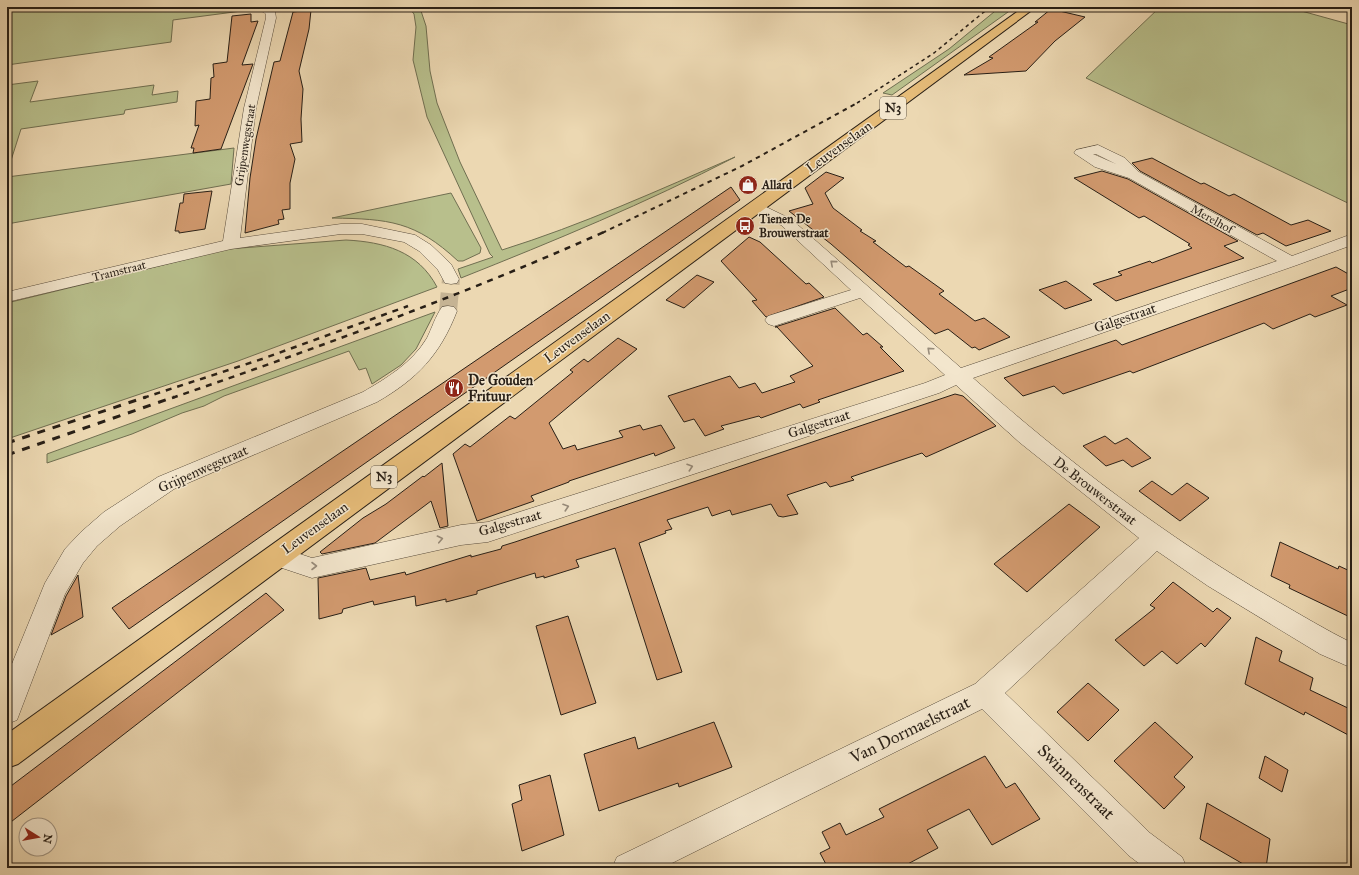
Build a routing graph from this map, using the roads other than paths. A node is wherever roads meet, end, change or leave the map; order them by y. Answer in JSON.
{"nodes":[{"id":1,"x":260,"y":7,"type":"edge"},
{"id":2,"x":1031,"y":7,"type":"edge"},
{"id":3,"x":1134,"y":175,"type":"dead end"},
{"id":4,"x":755,"y":208,"type":"junction"},
{"id":5,"x":1352,"y":239,"type":"edge"},
{"id":6,"x":231,"y":244,"type":"junction"},
{"id":7,"x":1291,"y":262,"type":"junction"},
{"id":8,"x":451,"y":279,"type":"tunnel mouth"},
{"id":9,"x":864,"y":290,"type":"junction"},
{"id":10,"x":7,"y":297,"type":"edge"},
{"id":11,"x":448,"y":311,"type":"tunnel mouth"},
{"id":12,"x":774,"y":320,"type":"dead end"},
{"id":13,"x":960,"y":376,"type":"junction"},
{"id":14,"x":1156,"y":538,"type":"junction"},
{"id":15,"x":276,"y":556,"type":"junction"},
{"id":16,"x":1352,"y":656,"type":"edge"},
{"id":17,"x":985,"y":693,"type":"junction"},
{"id":18,"x":7,"y":710,"type":"edge"},
{"id":19,"x":9,"y":747,"type":"edge"},
{"id":20,"x":628,"y":868,"type":"edge"},
{"id":21,"x":1171,"y":868,"type":"edge"}],
"edges":[{"from":1,"to":6,"type":"street","name":"Grijpenwegstraat"},
{"from":2,"to":4,"type":"main road","name":"Leuvenselaan","number":"N3"},
{"from":3,"to":7,"type":"street","name":"Merelhof"},
{"from":9,"to":4,"type":"street","name":"De Brouwerstraat","one_way":true},
{"from":4,"to":15,"type":"main road","name":"Leuvenselaan","number":"N3"},
{"from":5,"to":7,"type":"street","name":"Galgestraat"},
{"from":6,"to":8,"type":"street"},
{"from":6,"to":10,"type":"street","name":"Tramstraat"},
{"from":7,"to":13,"type":"street","name":"Galgestraat"},
{"from":9,"to":12,"type":"street"},
{"from":13,"to":9,"type":"street","name":"De Brouwerstraat","one_way":true},
{"from":11,"to":18,"type":"street","name":"Grijpenwegstraat"},
{"from":13,"to":14,"type":"street","name":"De Brouwerstraat"},
{"from":15,"to":13,"type":"street","name":"Galgestraat","one_way":true},
{"from":14,"to":16,"type":"street","name":"De Brouwerstraat"},
{"from":14,"to":17,"type":"street","name":"Van Dormaelstraat"},
{"from":15,"to":19,"type":"main road","name":"Leuvenselaan","number":"N3"},
{"from":17,"to":20,"type":"street","name":"Van Dormaelstraat"},
{"from":17,"to":21,"type":"street","name":"Swinnenstraat"}]}
